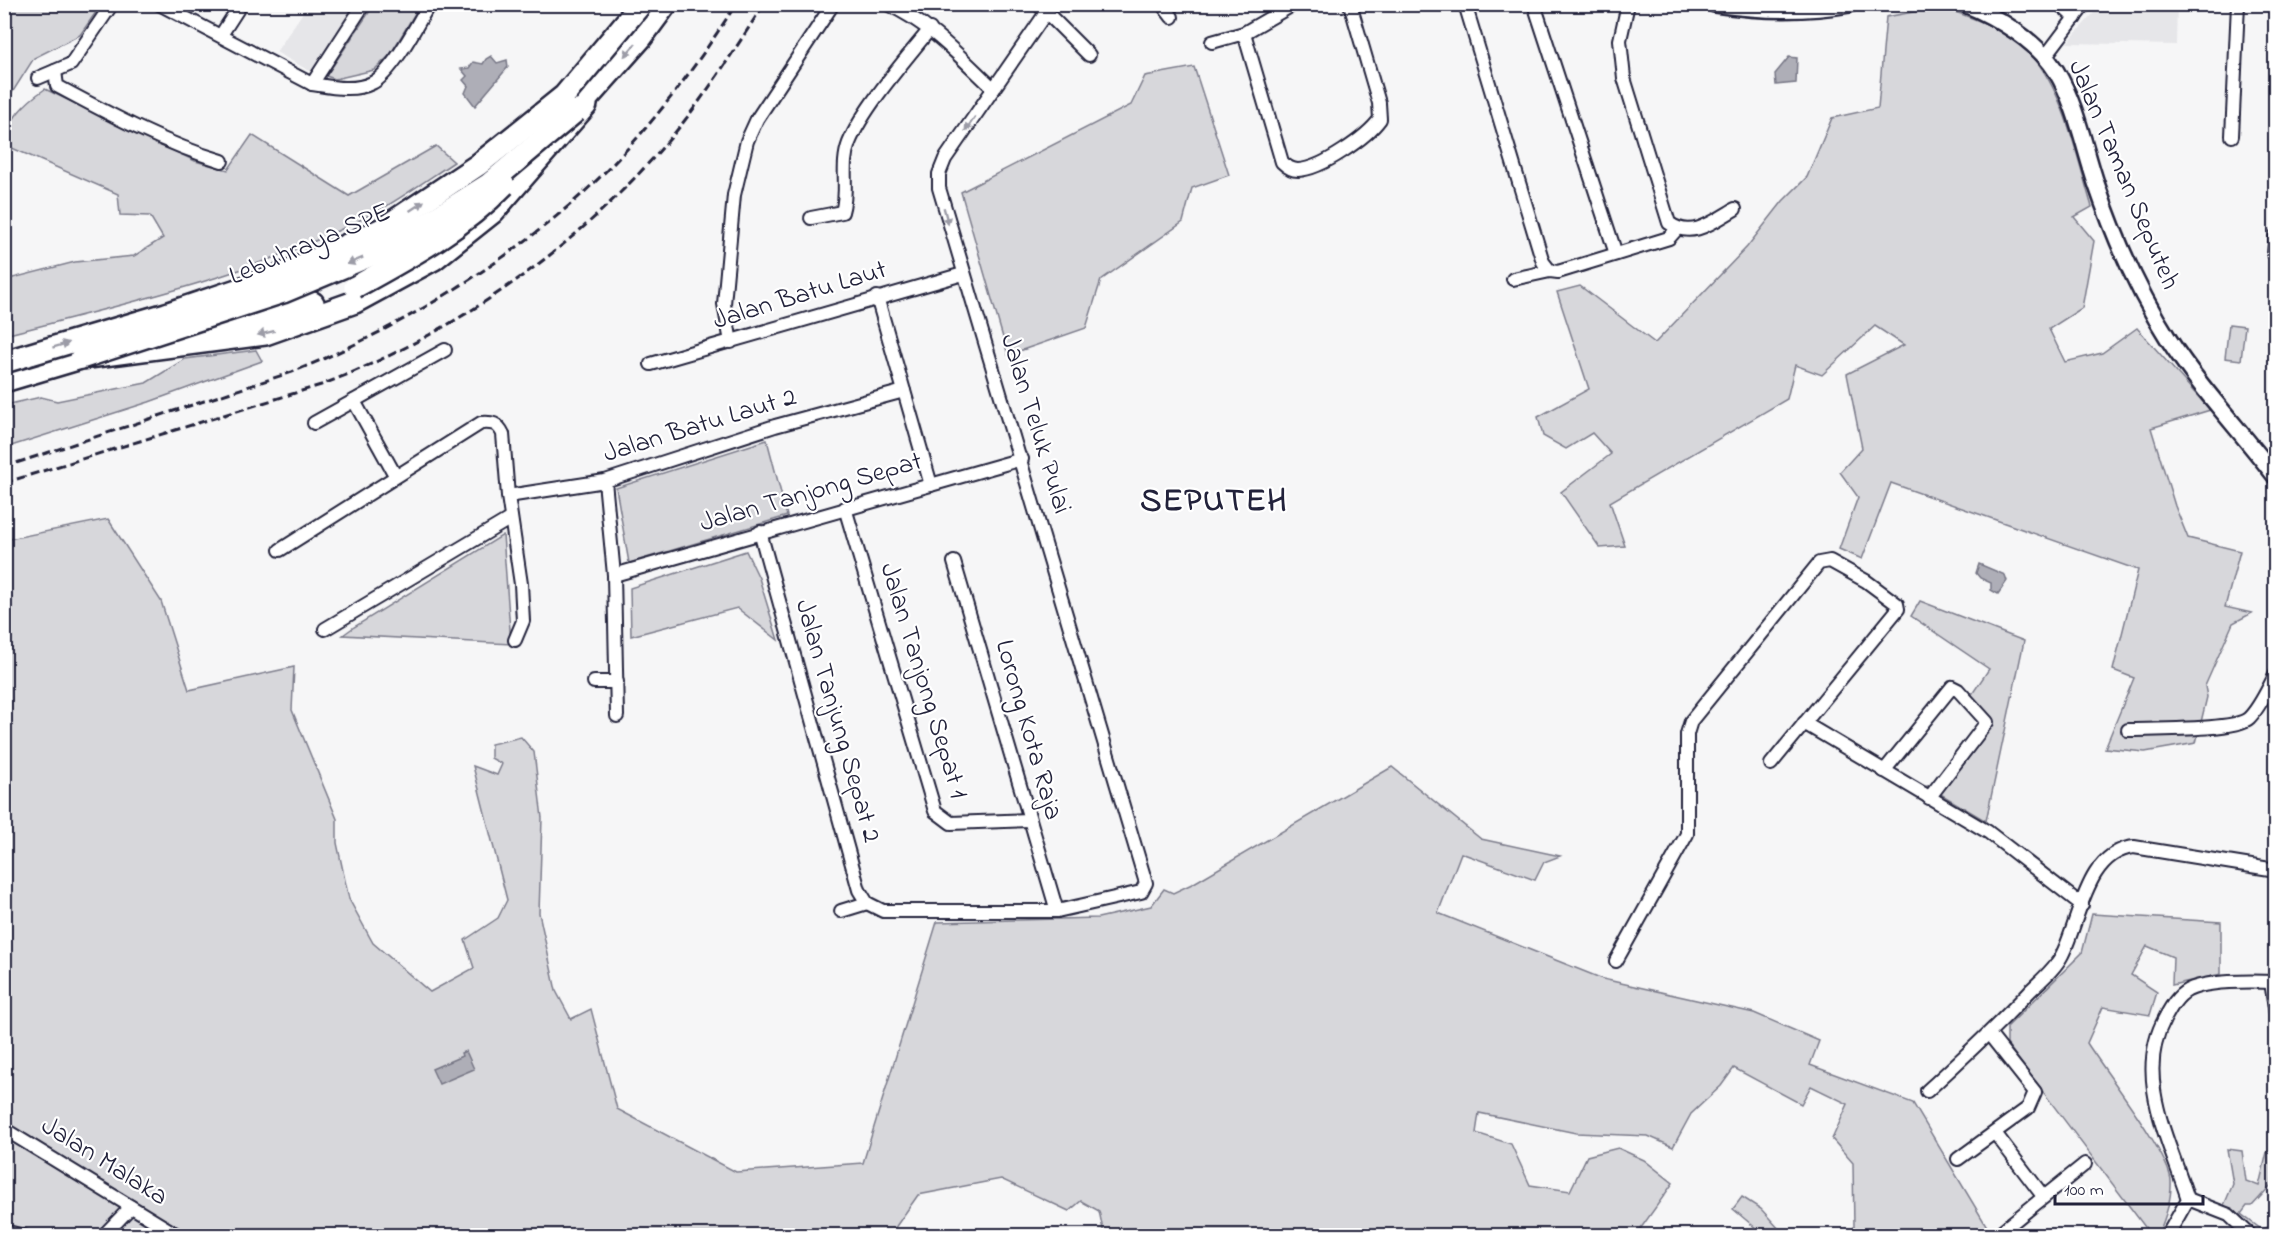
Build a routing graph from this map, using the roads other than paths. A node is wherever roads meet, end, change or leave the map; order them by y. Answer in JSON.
{"nodes":[{"id":1,"x":112,"y":4,"type":"edge"},
{"id":2,"x":159,"y":4,"type":"edge"},
{"id":3,"x":241,"y":4,"type":"edge"},
{"id":4,"x":364,"y":4,"type":"edge"},
{"id":5,"x":429,"y":4,"type":"edge"},
{"id":6,"x":641,"y":4,"type":"edge"},
{"id":7,"x":666,"y":4,"type":"edge"},
{"id":8,"x":832,"y":4,"type":"edge"},
{"id":9,"x":887,"y":4,"type":"edge"},
{"id":10,"x":1162,"y":4,"type":"edge"},
{"id":11,"x":1294,"y":4,"type":"edge"},
{"id":12,"x":1350,"y":4,"type":"edge"},
{"id":13,"x":1465,"y":4,"type":"edge"},
{"id":14,"x":1534,"y":4,"type":"edge"},
{"id":15,"x":1628,"y":4,"type":"edge"},
{"id":16,"x":1715,"y":4,"type":"edge"},
{"id":17,"x":1850,"y":4,"type":"edge"},
{"id":18,"x":1965,"y":4,"type":"edge"},
{"id":19,"x":2060,"y":4,"type":"edge"},
{"id":20,"x":2085,"y":4,"type":"edge"},
{"id":21,"x":2238,"y":4,"type":"edge"},
{"id":22,"x":1045,"y":8,"type":"edge"},
{"id":23,"x":1772,"y":8,"type":"edge"},
{"id":24,"x":1172,"y":17,"type":"dead end"},
{"id":25,"x":2075,"y":18,"type":"junction"},
{"id":26,"x":930,"y":29,"type":"junction"},
{"id":27,"x":1244,"y":33,"type":"junction"},
{"id":28,"x":221,"y":35,"type":"junction"},
{"id":29,"x":1212,"y":42,"type":"dead end"},
{"id":30,"x":1089,"y":55,"type":"dead end"},
{"id":31,"x":2044,"y":57,"type":"junction"},
{"id":32,"x":55,"y":71,"type":"junction"},
{"id":33,"x":38,"y":78,"type":"dead end"},
{"id":34,"x":312,"y":84,"type":"junction"},
{"id":35,"x":994,"y":89,"type":"junction"},
{"id":36,"x":581,"y":108,"type":"junction"},
{"id":37,"x":2232,"y":136,"type":"dead end"},
{"id":38,"x":222,"y":161,"type":"dead end"},
{"id":39,"x":1735,"y":209,"type":"dead end"},
{"id":40,"x":811,"y":218,"type":"dead end"},
{"id":41,"x":1677,"y":229,"type":"junction"},
{"id":42,"x":2276,"y":235,"type":"edge"},
{"id":43,"x":1616,"y":254,"type":"junction"},
{"id":44,"x":2274,"y":254,"type":"edge"},
{"id":45,"x":1550,"y":271,"type":"junction"},
{"id":46,"x":963,"y":274,"type":"junction"},
{"id":47,"x":1513,"y":279,"type":"dead end"},
{"id":48,"x":877,"y":297,"type":"junction"},
{"id":49,"x":184,"y":325,"type":"dead end"},
{"id":50,"x":731,"y":342,"type":"junction"},
{"id":51,"x":445,"y":350,"type":"dead end"},
{"id":52,"x":81,"y":358,"type":"junction"},
{"id":53,"x":4,"y":362,"type":"edge"},
{"id":54,"x":651,"y":364,"type":"dead end"},
{"id":55,"x":4,"y":381,"type":"edge"},
{"id":56,"x":904,"y":392,"type":"junction"},
{"id":57,"x":354,"y":401,"type":"junction"},
{"id":58,"x":314,"y":423,"type":"dead end"},
{"id":59,"x":1022,"y":459,"type":"junction"},
{"id":60,"x":395,"y":475,"type":"junction"},
{"id":61,"x":2276,"y":477,"type":"edge"},
{"id":62,"x":604,"y":481,"type":"junction"},
{"id":63,"x":931,"y":485,"type":"junction"},
{"id":64,"x":508,"y":496,"type":"junction"},
{"id":65,"x":845,"y":508,"type":"junction"},
{"id":66,"x":511,"y":518,"type":"junction"},
{"id":67,"x":760,"y":532,"type":"junction"},
{"id":68,"x":280,"y":550,"type":"dead end"},
{"id":69,"x":954,"y":562,"type":"dead end"},
{"id":70,"x":614,"y":575,"type":"junction"},
{"id":71,"x":325,"y":629,"type":"dead end"},
{"id":72,"x":515,"y":640,"type":"dead end"},
{"id":73,"x":2276,"y":674,"type":"edge"},
{"id":74,"x":594,"y":682,"type":"dead end"},
{"id":75,"x":617,"y":682,"type":"junction"},
{"id":76,"x":617,"y":716,"type":"dead end"},
{"id":77,"x":1804,"y":723,"type":"junction"},
{"id":78,"x":2128,"y":730,"type":"dead end"},
{"id":79,"x":1771,"y":764,"type":"dead end"},
{"id":80,"x":1884,"y":771,"type":"junction"},
{"id":81,"x":1929,"y":798,"type":"junction"},
{"id":82,"x":1029,"y":820,"type":"junction"},
{"id":83,"x":2276,"y":870,"type":"edge"},
{"id":84,"x":867,"y":903,"type":"junction"},
{"id":85,"x":2082,"y":905,"type":"junction"},
{"id":86,"x":841,"y":911,"type":"dead end"},
{"id":87,"x":1057,"y":911,"type":"junction"},
{"id":88,"x":1616,"y":961,"type":"dead end"},
{"id":89,"x":2273,"y":982,"type":"edge"},
{"id":90,"x":2276,"y":1014,"type":"edge"},
{"id":91,"x":1989,"y":1034,"type":"junction"},
{"id":92,"x":1927,"y":1091,"type":"dead end"},
{"id":93,"x":4,"y":1129,"type":"edge"},
{"id":94,"x":1995,"y":1133,"type":"junction"},
{"id":95,"x":1958,"y":1159,"type":"dead end"},
{"id":96,"x":2085,"y":1164,"type":"dead end"},
{"id":97,"x":2043,"y":1196,"type":"junction"},
{"id":98,"x":2188,"y":1199,"type":"junction"},
{"id":99,"x":131,"y":1207,"type":"junction"},
{"id":100,"x":2003,"y":1230,"type":"dead end"},
{"id":101,"x":4,"y":1231,"type":"edge"},
{"id":102,"x":24,"y":1236,"type":"edge"},
{"id":103,"x":103,"y":1236,"type":"edge"},
{"id":104,"x":179,"y":1236,"type":"edge"},
{"id":105,"x":2167,"y":1236,"type":"edge"},
{"id":106,"x":2251,"y":1236,"type":"edge"}],
"edges":[{"from":1,"to":32,"type":"street"},
{"from":2,"to":28,"type":"street"},
{"from":3,"to":28,"type":"street"},
{"from":4,"to":34,"type":"street"},
{"from":5,"to":34,"type":"street"},
{"from":53,"to":6,"type":"highway","name":"Lebuhraya SPE","one_way":true,"bridge":true},
{"from":7,"to":36,"type":"highway","name":"Lebuhraya SPE","one_way":true},
{"from":8,"to":50,"type":"street"},
{"from":9,"to":26,"type":"street"},
{"from":10,"to":24,"type":"street"},
{"from":11,"to":27,"type":"street"},
{"from":12,"to":27,"type":"street"},
{"from":13,"to":45,"type":"street"},
{"from":14,"to":43,"type":"street"},
{"from":15,"to":41,"type":"street"},
{"from":16,"to":23,"type":"street"},
{"from":17,"to":23,"type":"street"},
{"from":18,"to":31,"type":"street","name":"Jalan Taman Seputeh"},
{"from":19,"to":25,"type":"street"},
{"from":20,"to":25,"type":"street"},
{"from":21,"to":37,"type":"street"},
{"from":22,"to":30,"type":"street"},
{"from":22,"to":35,"type":"street","name":"Jalan Teluk Pulai"},
{"from":25,"to":31,"type":"street"},
{"from":26,"to":35,"type":"street"},
{"from":26,"to":40,"type":"street"},
{"from":27,"to":29,"type":"street"},
{"from":28,"to":34,"type":"street"},
{"from":31,"to":61,"type":"street","name":"Jalan Taman Seputeh"},
{"from":32,"to":33,"type":"street"},
{"from":32,"to":38,"type":"street"},
{"from":35,"to":46,"type":"street","name":"Jalan Teluk Pulai","one_way":true},
{"from":36,"to":49,"type":"highway","bridge":true},
{"from":36,"to":52,"type":"highway","name":"Lebuhraya SPE","one_way":true,"bridge":true},
{"from":36,"to":52,"type":"highway","one_way":true,"bridge":true},
{"from":39,"to":41,"type":"street"},
{"from":41,"to":43,"type":"street"},
{"from":42,"to":44,"type":"street"},
{"from":43,"to":45,"type":"street"},
{"from":45,"to":47,"type":"street"},
{"from":46,"to":48,"type":"street","name":"Jalan Batu Laut"},
{"from":46,"to":59,"type":"street","name":"Jalan Teluk Pulai"},
{"from":48,"to":50,"type":"street","name":"Jalan Batu Laut"},
{"from":48,"to":56,"type":"street"},
{"from":50,"to":54,"type":"street","name":"Jalan Batu Laut"},
{"from":51,"to":57,"type":"street"},
{"from":52,"to":55,"type":"highway","name":"Lebuhraya SPE"},
{"from":56,"to":62,"type":"street","name":"Jalan Batu Laut 2"},
{"from":56,"to":63,"type":"street"},
{"from":57,"to":58,"type":"street"},
{"from":57,"to":60,"type":"street"},
{"from":59,"to":63,"type":"street","name":"Jalan Tanjong Sepat"},
{"from":59,"to":87,"type":"street","name":"Jalan Teluk Pulai"},
{"from":60,"to":64,"type":"street"},
{"from":60,"to":68,"type":"street"},
{"from":62,"to":64,"type":"street","name":"Jalan Batu Laut 2"},
{"from":62,"to":70,"type":"street"},
{"from":63,"to":65,"type":"street","name":"Jalan Tanjong Sepat"},
{"from":64,"to":66,"type":"street"},
{"from":65,"to":67,"type":"street","name":"Jalan Tanjong Sepat"},
{"from":65,"to":82,"type":"street","name":"Jalan Tanjong Sepat 1"},
{"from":66,"to":71,"type":"street"},
{"from":66,"to":72,"type":"street"},
{"from":67,"to":70,"type":"street","name":"Jalan Tanjong Sepat"},
{"from":67,"to":84,"type":"street","name":"Jalan Tanjung Sepat 2"},
{"from":69,"to":82,"type":"street","name":"Lorong Kota Raja"},
{"from":70,"to":75,"type":"street"},
{"from":73,"to":78,"type":"street"},
{"from":74,"to":75,"type":"street"},
{"from":75,"to":76,"type":"street"},
{"from":77,"to":79,"type":"street"},
{"from":77,"to":80,"type":"street"},
{"from":77,"to":88,"type":"street"},
{"from":80,"to":81,"type":"street"},
{"from":80,"to":81,"type":"street"},
{"from":81,"to":85,"type":"street"},
{"from":82,"to":87,"type":"street","name":"Lorong Kota Raja"},
{"from":83,"to":85,"type":"street"},
{"from":84,"to":86,"type":"street"},
{"from":84,"to":87,"type":"street"},
{"from":85,"to":91,"type":"street"},
{"from":89,"to":90,"type":"street"},
{"from":89,"to":98,"type":"street"},
{"from":91,"to":92,"type":"street"},
{"from":91,"to":94,"type":"street"},
{"from":93,"to":99,"type":"street","name":"Jalan Malaka"},
{"from":94,"to":95,"type":"street"},
{"from":94,"to":97,"type":"street"},
{"from":96,"to":97,"type":"street"},
{"from":97,"to":100,"type":"street"},
{"from":98,"to":105,"type":"street"},
{"from":98,"to":106,"type":"street"},
{"from":99,"to":103,"type":"street"},
{"from":99,"to":104,"type":"street","name":"Jalan Malaka"},
{"from":101,"to":102,"type":"street"}]}
